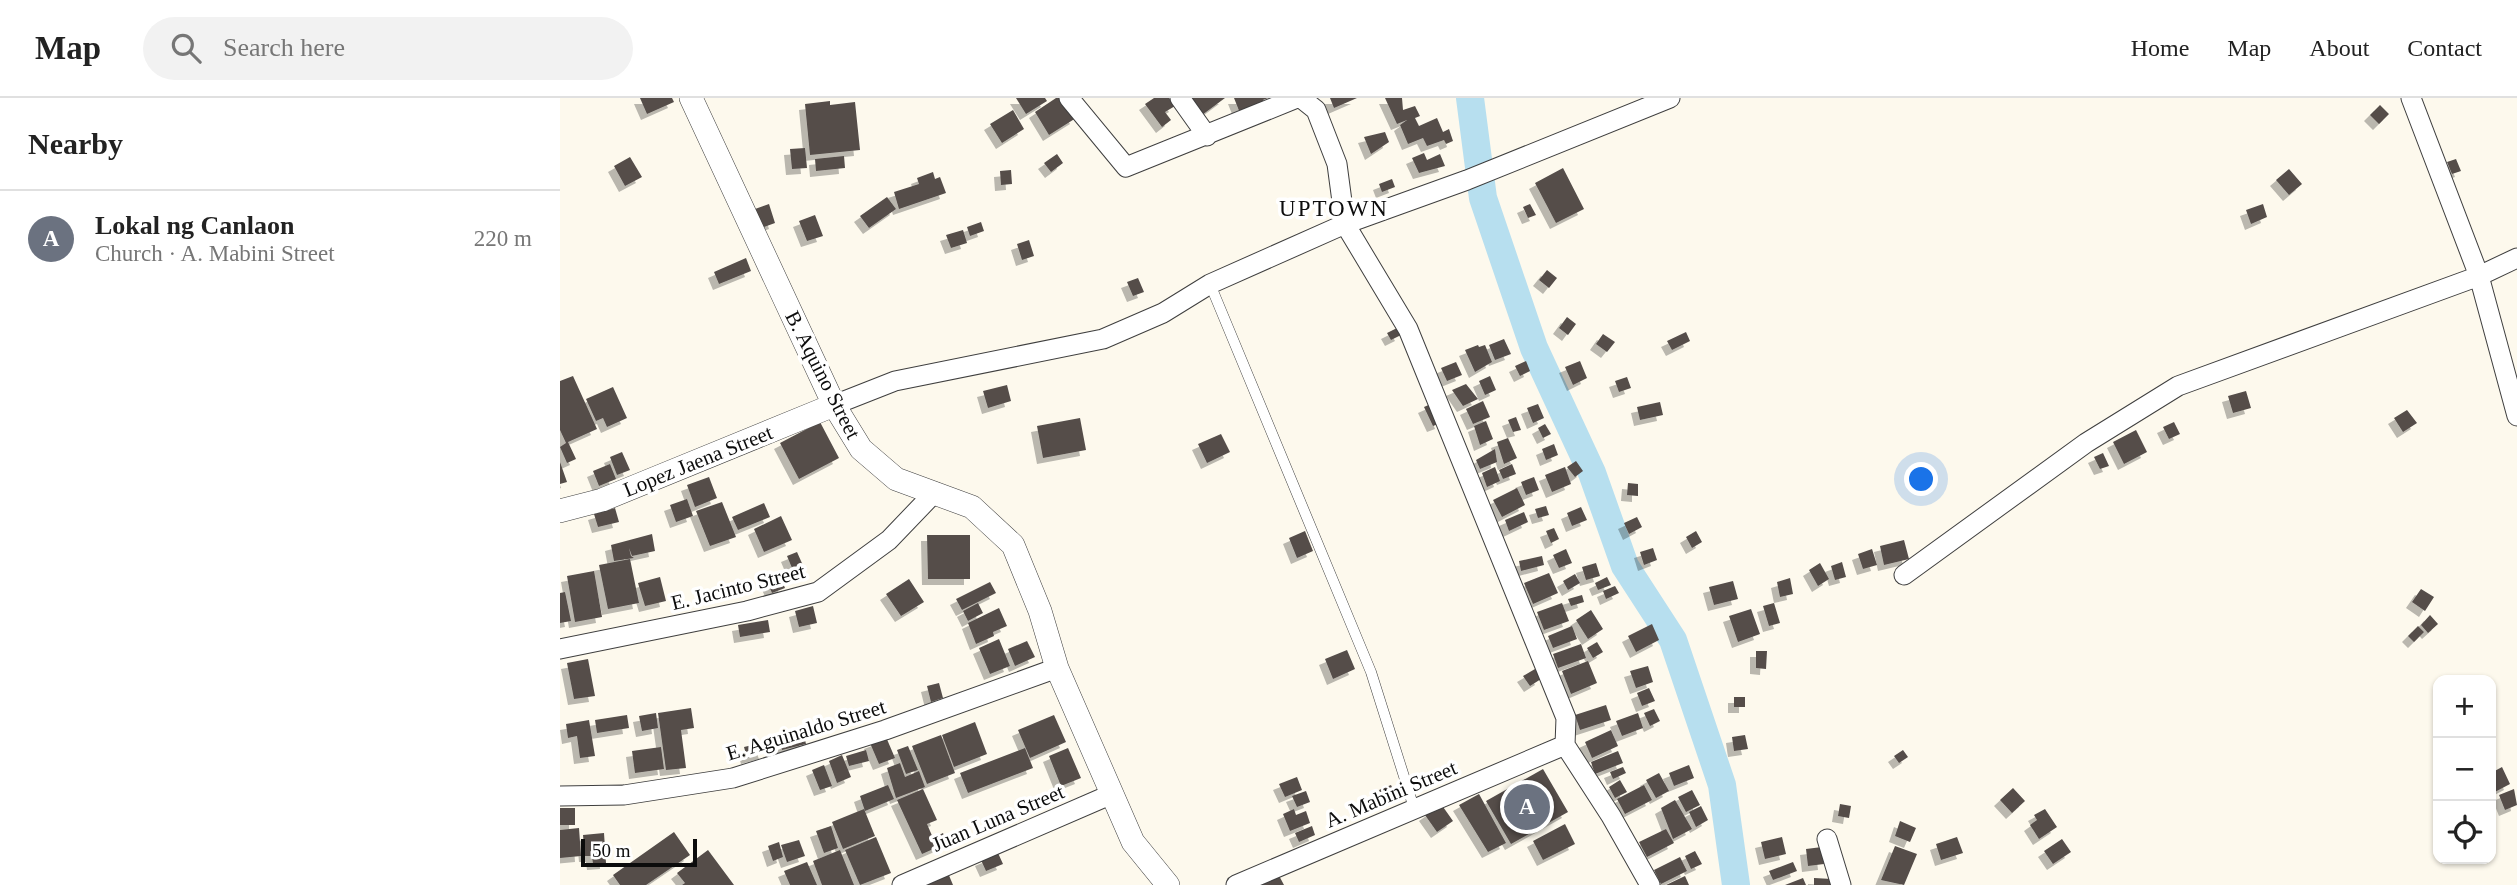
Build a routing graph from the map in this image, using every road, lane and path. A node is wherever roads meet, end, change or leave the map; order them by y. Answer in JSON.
{"nodes":[{"id":1,"x":691,"y":98,"type":"edge"},
{"id":2,"x":1069,"y":98,"type":"edge"},
{"id":3,"x":1180,"y":98,"type":"edge"},
{"id":4,"x":1299,"y":98,"type":"edge"},
{"id":5,"x":1670,"y":98,"type":"edge"},
{"id":6,"x":2411,"y":98,"type":"edge"},
{"id":7,"x":1207,"y":136,"type":"junction"},
{"id":8,"x":1345,"y":224,"type":"junction"},
{"id":9,"x":2517,"y":258,"type":"edge"},
{"id":10,"x":2479,"y":276,"type":"junction"},
{"id":11,"x":1210,"y":285,"type":"junction"},
{"id":12,"x":834,"y":405,"type":"junction"},
{"id":13,"x":2517,"y":416,"type":"edge"},
{"id":14,"x":934,"y":492,"type":"junction"},
{"id":15,"x":560,"y":511,"type":"edge"},
{"id":16,"x":1904,"y":575,"type":"dead end"},
{"id":17,"x":560,"y":649,"type":"edge"},
{"id":18,"x":1057,"y":668,"type":"junction"},
{"id":19,"x":1565,"y":745,"type":"junction"},
{"id":20,"x":1112,"y":794,"type":"junction"},
{"id":21,"x":560,"y":796,"type":"edge"},
{"id":22,"x":1415,"y":808,"type":"junction"},
{"id":23,"x":1827,"y":839,"type":"dead end"},
{"id":24,"x":902,"y":885,"type":"edge"},
{"id":25,"x":1168,"y":885,"type":"edge"},
{"id":26,"x":1236,"y":885,"type":"edge"},
{"id":27,"x":1650,"y":885,"type":"edge"},
{"id":28,"x":1841,"y":885,"type":"edge"}],
"edges":[{"from":1,"to":12,"type":"street","name":"B. Aquino Street"},
{"from":2,"to":7,"type":"street"},
{"from":3,"to":7,"type":"street"},
{"from":4,"to":7,"type":"street"},
{"from":4,"to":8,"type":"street"},
{"from":5,"to":8,"type":"street"},
{"from":6,"to":10,"type":"street"},
{"from":8,"to":11,"type":"street"},
{"from":8,"to":19,"type":"street"},
{"from":9,"to":10,"type":"street"},
{"from":10,"to":13,"type":"street"},
{"from":10,"to":16,"type":"street"},
{"from":11,"to":12,"type":"street"},
{"from":11,"to":22,"type":"lane"},
{"from":12,"to":14,"type":"street","name":"B. Aquino Street"},
{"from":12,"to":15,"type":"street","name":"Lopez Jaena Street"},
{"from":14,"to":17,"type":"street","name":"E. Jacinto Street"},
{"from":14,"to":18,"type":"street","name":"B. Aquino Street"},
{"from":18,"to":20,"type":"street","name":"B. Aquino Street"},
{"from":18,"to":21,"type":"street","name":"E. Aguinaldo Street"},
{"from":19,"to":22,"type":"street","name":"A. Mabini Street"},
{"from":19,"to":27,"type":"street"},
{"from":20,"to":24,"type":"street","name":"Juan Luna Street"},
{"from":20,"to":25,"type":"street","name":"B. Aquino Street"},
{"from":22,"to":26,"type":"street","name":"A. Mabini Street"},
{"from":23,"to":28,"type":"street"}]}
